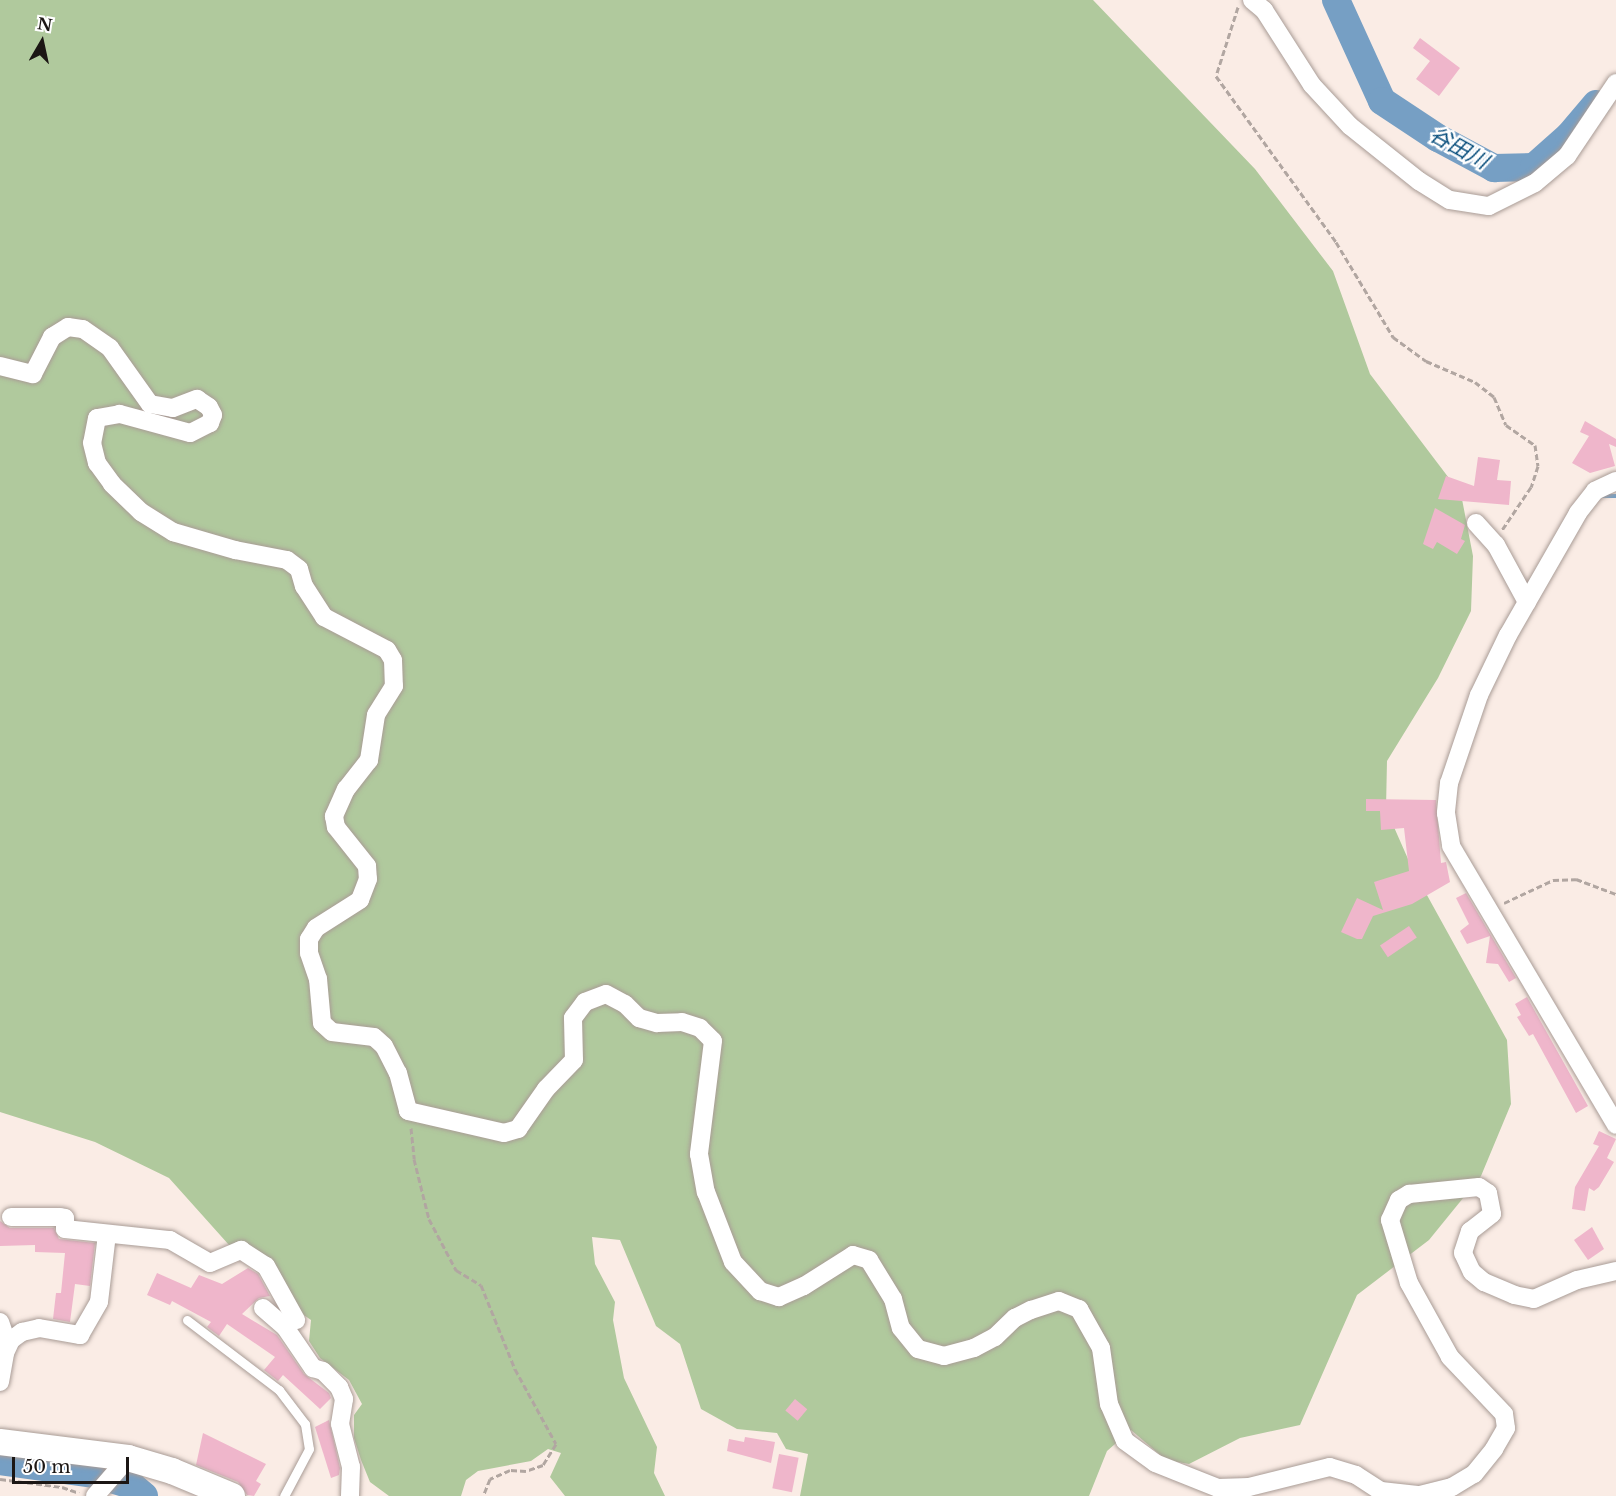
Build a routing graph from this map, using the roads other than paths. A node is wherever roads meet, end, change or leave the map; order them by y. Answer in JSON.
{"nodes":[{"id":1,"x":1252,"y":0,"type":"edge"},
{"id":2,"x":1616,"y":83,"type":"edge"},
{"id":3,"x":0,"y":366,"type":"edge"},
{"id":4,"x":1616,"y":481,"type":"edge"},
{"id":5,"x":1476,"y":523,"type":"dead end"},
{"id":6,"x":1527,"y":602,"type":"junction"},
{"id":7,"x":1616,"y":1125,"type":"edge"},
{"id":8,"x":11,"y":1217,"type":"dead end"},
{"id":9,"x":107,"y":1234,"type":"junction"},
{"id":10,"x":1616,"y":1271,"type":"edge"},
{"id":11,"x":263,"y":1308,"type":"dead end"},
{"id":12,"x":187,"y":1320,"type":"dead end"},
{"id":13,"x":296,"y":1320,"type":"dead end"},
{"id":14,"x":0,"y":1322,"type":"edge"},
{"id":15,"x":8,"y":1345,"type":"junction"},
{"id":16,"x":0,"y":1382,"type":"edge"},
{"id":17,"x":0,"y":1442,"type":"edge"},
{"id":18,"x":125,"y":1462,"type":"junction"},
{"id":19,"x":92,"y":1495,"type":"edge"},
{"id":20,"x":232,"y":1496,"type":"edge"},
{"id":21,"x":284,"y":1496,"type":"edge"},
{"id":22,"x":350,"y":1496,"type":"edge"}],
"edges":[{"from":1,"to":2,"type":"street"},
{"from":3,"to":10,"type":"street"},
{"from":4,"to":6,"type":"street"},
{"from":5,"to":6,"type":"street"},
{"from":6,"to":7,"type":"street"},
{"from":8,"to":9,"type":"street"},
{"from":9,"to":13,"type":"street"},
{"from":9,"to":15,"type":"street"},
{"from":11,"to":22,"type":"street"},
{"from":12,"to":21,"type":"lane"},
{"from":14,"to":15,"type":"street"},
{"from":15,"to":16,"type":"street"},
{"from":17,"to":18,"type":"main road"},
{"from":18,"to":19,"type":"street"},
{"from":18,"to":20,"type":"main road"}]}
